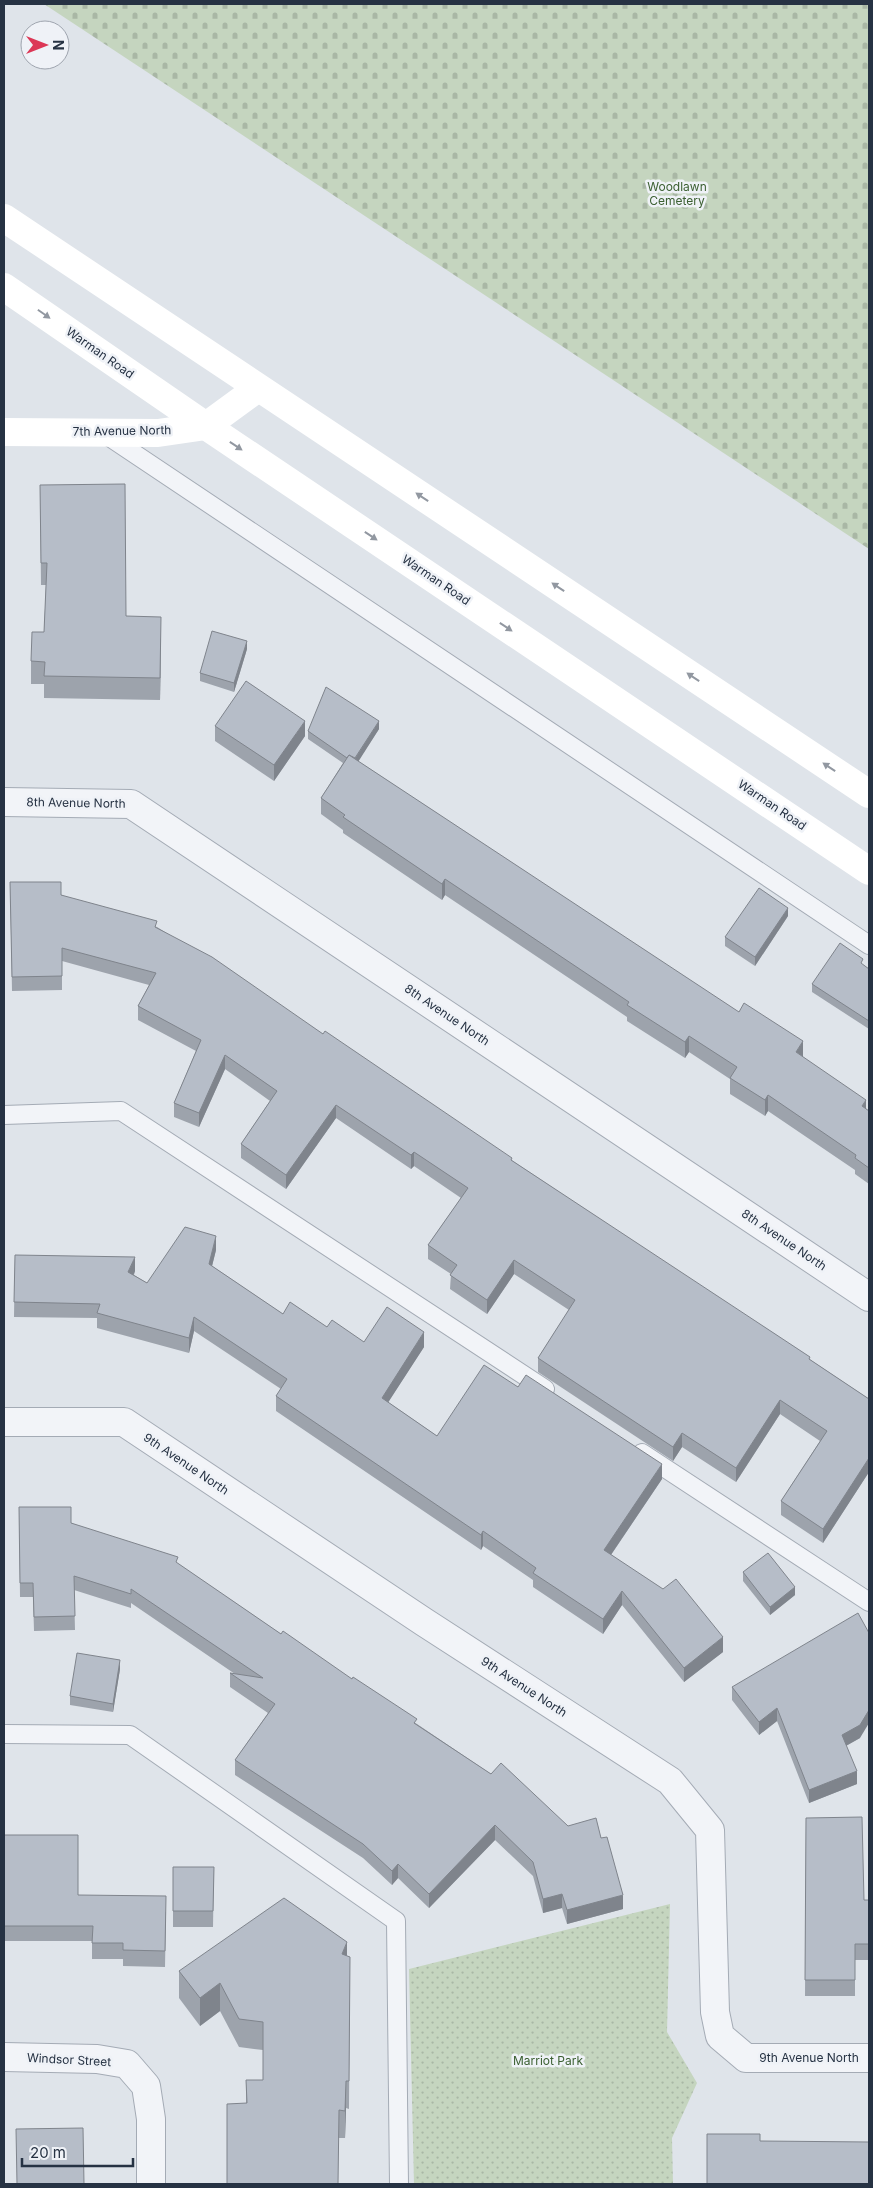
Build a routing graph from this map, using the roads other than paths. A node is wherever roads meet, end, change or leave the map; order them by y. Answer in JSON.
{"nodes":[{"id":1,"x":4,"y":218,"type":"edge"},
{"id":2,"x":4,"y":286,"type":"edge"},
{"id":3,"x":258,"y":388,"type":"junction"},
{"id":4,"x":206,"y":426,"type":"junction"},
{"id":5,"x":4,"y":432,"type":"edge"},
{"id":6,"x":102,"y":433,"type":"junction"},
{"id":7,"x":869,"y":794,"type":"edge"},
{"id":8,"x":4,"y":802,"type":"edge"},
{"id":9,"x":869,"y":870,"type":"edge"},
{"id":10,"x":869,"y":945,"type":"edge"},
{"id":11,"x":4,"y":1115,"type":"edge"},
{"id":12,"x":869,"y":1297,"type":"edge"},
{"id":13,"x":562,"y":1400,"type":"edge"},
{"id":14,"x":4,"y":1422,"type":"edge"},
{"id":15,"x":628,"y":1444,"type":"edge"},
{"id":16,"x":869,"y":1602,"type":"edge"},
{"id":17,"x":4,"y":1734,"type":"edge"},
{"id":18,"x":4,"y":2057,"type":"edge"},
{"id":19,"x":869,"y":2058,"type":"edge"},
{"id":20,"x":151,"y":2184,"type":"edge"},
{"id":21,"x":399,"y":2184,"type":"edge"}],
"edges":[{"from":1,"to":3,"type":"main road"},
{"from":2,"to":4,"type":"main road","name":"Warman Road","one_way":true},
{"from":3,"to":4,"type":"main road","name":"7th Avenue North"},
{"from":7,"to":3,"type":"main road","one_way":true},
{"from":4,"to":6,"type":"main road","name":"7th Avenue North"},
{"from":4,"to":9,"type":"main road","name":"Warman Road","one_way":true},
{"from":5,"to":6,"type":"main road","name":"7th Avenue North"},
{"from":6,"to":10,"type":"lane"},
{"from":8,"to":12,"type":"street","name":"8th Avenue North"},
{"from":11,"to":13,"type":"lane"},
{"from":14,"to":19,"type":"street","name":"9th Avenue North"},
{"from":15,"to":16,"type":"lane"},
{"from":17,"to":21,"type":"lane"},
{"from":18,"to":20,"type":"street","name":"Windsor Street"}]}
